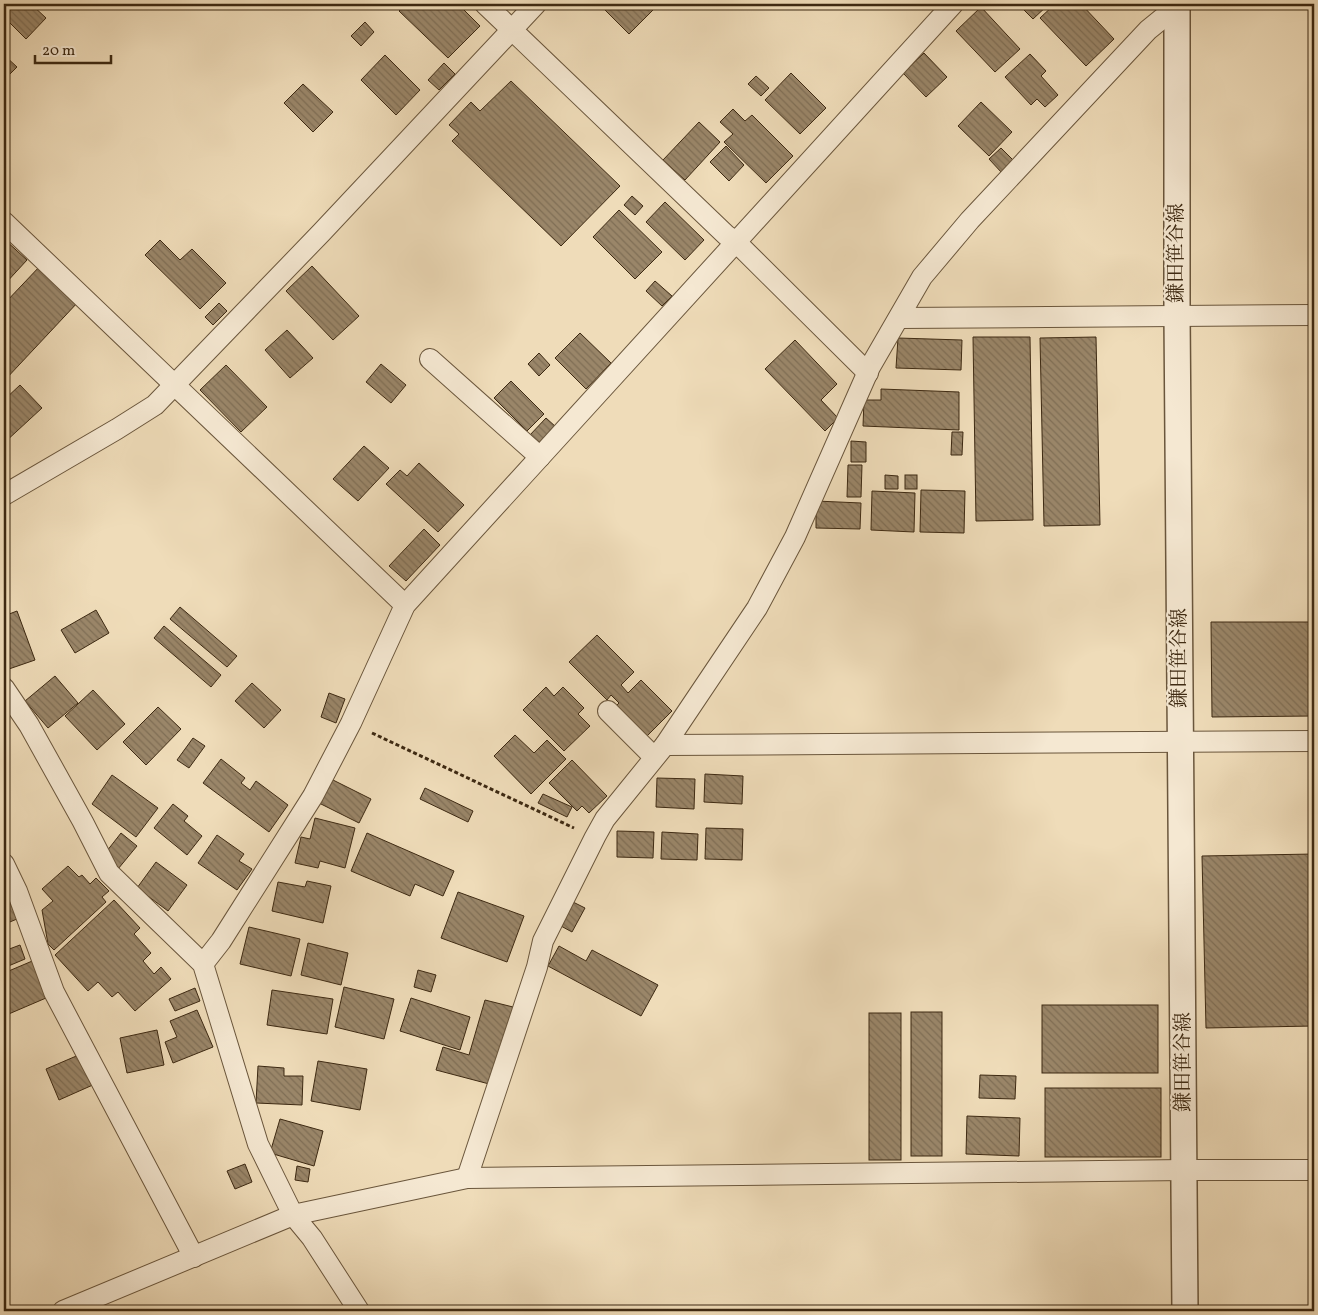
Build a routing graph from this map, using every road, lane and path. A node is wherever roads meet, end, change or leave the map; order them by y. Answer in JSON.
{"nodes":[{"id":1,"x":485,"y":4,"type":"edge"},
{"id":2,"x":536,"y":4,"type":"edge"},
{"id":3,"x":953,"y":4,"type":"edge"},
{"id":4,"x":1178,"y":5,"type":"edge"},
{"id":5,"x":511,"y":30,"type":"junction"},
{"id":6,"x":4,"y":222,"type":"edge"},
{"id":7,"x":736,"y":242,"type":"junction"},
{"id":8,"x":1178,"y":315,"type":"junction"},
{"id":9,"x":1314,"y":315,"type":"edge"},
{"id":10,"x":899,"y":318,"type":"junction"},
{"id":11,"x":430,"y":359,"type":"dead end"},
{"id":12,"x":868,"y":373,"type":"junction"},
{"id":13,"x":175,"y":385,"type":"junction"},
{"id":14,"x":540,"y":457,"type":"junction"},
{"id":15,"x":4,"y":495,"type":"edge"},
{"id":16,"x":405,"y":605,"type":"junction"},
{"id":17,"x":4,"y":688,"type":"edge"},
{"id":18,"x":608,"y":711,"type":"dead end"},
{"id":19,"x":351,"y":723,"type":"junction"},
{"id":20,"x":1314,"y":741,"type":"edge"},
{"id":21,"x":1181,"y":742,"type":"junction"},
{"id":22,"x":660,"y":751,"type":"junction"},
{"id":23,"x":595,"y":837,"type":"junction"},
{"id":24,"x":4,"y":864,"type":"edge"},
{"id":25,"x":203,"y":964,"type":"junction"},
{"id":26,"x":1184,"y":1170,"type":"junction"},
{"id":27,"x":1314,"y":1170,"type":"edge"},
{"id":28,"x":467,"y":1178,"type":"junction"},
{"id":29,"x":293,"y":1216,"type":"junction"},
{"id":30,"x":194,"y":1257,"type":"junction"},
{"id":31,"x":63,"y":1311,"type":"edge"},
{"id":32,"x":359,"y":1311,"type":"edge"},
{"id":33,"x":1184,"y":1311,"type":"edge"}],
"edges":[{"from":1,"to":5,"type":"street"},
{"from":2,"to":5,"type":"street"},
{"from":3,"to":7,"type":"street"},
{"from":4,"to":8,"type":"street","name":"鎌田笹谷線"},
{"from":4,"to":10,"type":"street"},
{"from":5,"to":7,"type":"street"},
{"from":5,"to":13,"type":"street"},
{"from":6,"to":13,"type":"street"},
{"from":7,"to":12,"type":"street"},
{"from":7,"to":14,"type":"street"},
{"from":8,"to":9,"type":"street"},
{"from":8,"to":10,"type":"street"},
{"from":8,"to":21,"type":"street","name":"鎌田笹谷線"},
{"from":10,"to":12,"type":"street"},
{"from":11,"to":14,"type":"street"},
{"from":12,"to":22,"type":"street"},
{"from":13,"to":15,"type":"street"},
{"from":13,"to":16,"type":"street"},
{"from":14,"to":16,"type":"street"},
{"from":16,"to":19,"type":"street"},
{"from":17,"to":25,"type":"street"},
{"from":18,"to":22,"type":"street"},
{"from":19,"to":23,"type":"path"},
{"from":19,"to":25,"type":"street"},
{"from":20,"to":21,"type":"street"},
{"from":21,"to":22,"type":"street"},
{"from":21,"to":26,"type":"street","name":"鎌田笹谷線"},
{"from":22,"to":23,"type":"street"},
{"from":23,"to":28,"type":"street"},
{"from":24,"to":30,"type":"street"},
{"from":25,"to":29,"type":"street"},
{"from":26,"to":27,"type":"street"},
{"from":26,"to":28,"type":"street"},
{"from":26,"to":33,"type":"street","name":"鎌田笹谷線"},
{"from":28,"to":29,"type":"street"},
{"from":29,"to":30,"type":"street"},
{"from":29,"to":32,"type":"street"},
{"from":30,"to":31,"type":"street"}]}
